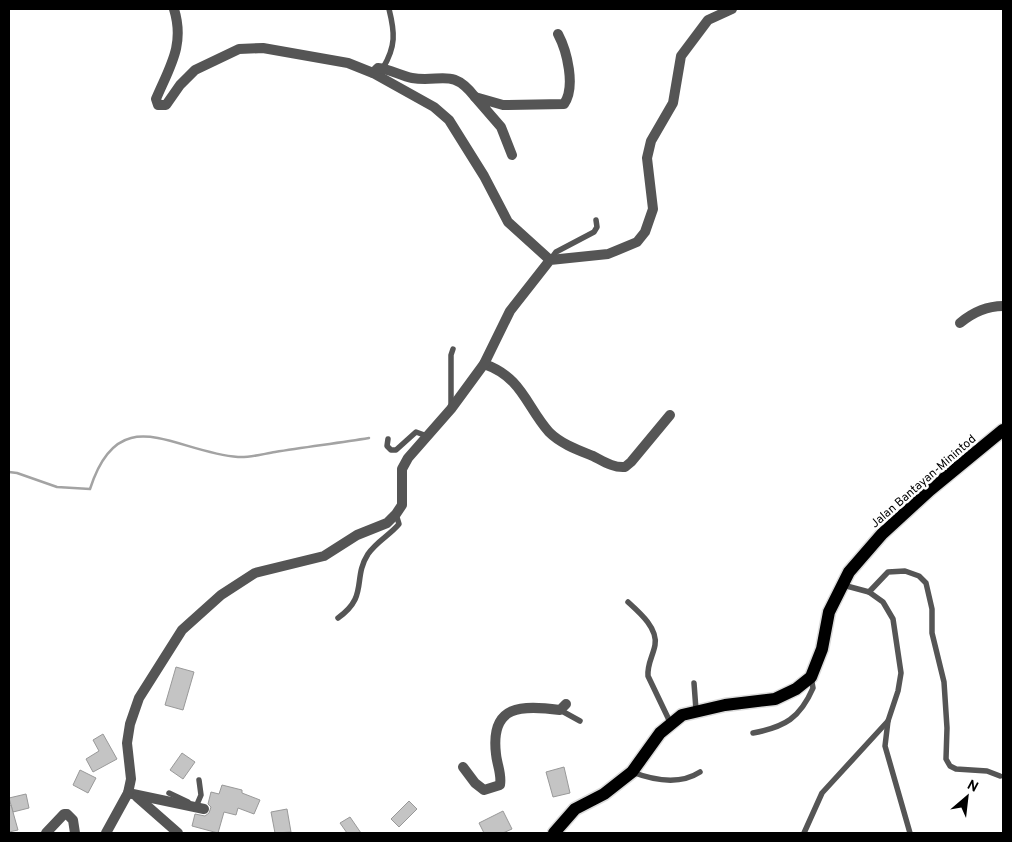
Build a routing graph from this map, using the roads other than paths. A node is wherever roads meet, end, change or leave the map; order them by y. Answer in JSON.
{"nodes":[{"id":1,"x":174,"y":9,"type":"edge"},
{"id":2,"x":389,"y":9,"type":"edge"},
{"id":3,"x":732,"y":9,"type":"edge"},
{"id":4,"x":558,"y":34,"type":"dead end"},
{"id":5,"x":383,"y":68,"type":"junction"},
{"id":6,"x":373,"y":73,"type":"junction"},
{"id":7,"x":475,"y":97,"type":"junction"},
{"id":8,"x":512,"y":155,"type":"dead end"},
{"id":9,"x":596,"y":220,"type":"dead end"},
{"id":10,"x":550,"y":260,"type":"junction"},
{"id":11,"x":1003,"y":306,"type":"edge"},
{"id":12,"x":960,"y":323,"type":"dead end"},
{"id":13,"x":453,"y":349,"type":"dead end"},
{"id":14,"x":484,"y":364,"type":"junction"},
{"id":15,"x":451,"y":409,"type":"junction"},
{"id":16,"x":670,"y":415,"type":"dead end"},
{"id":17,"x":1003,"y":430,"type":"edge"},
{"id":18,"x":427,"y":436,"type":"junction"},
{"id":19,"x":388,"y":439,"type":"dead end"},
{"id":20,"x":396,"y":514,"type":"junction"},
{"id":21,"x":841,"y":584,"type":"junction"},
{"id":22,"x":869,"y":592,"type":"junction"},
{"id":23,"x":628,"y":602,"type":"dead end"},
{"id":24,"x":338,"y":618,"type":"dead end"},
{"id":25,"x":811,"y":677,"type":"junction"},
{"id":26,"x":694,"y":683,"type":"dead end"},
{"id":27,"x":563,"y":707,"type":"joint"},
{"id":28,"x":696,"y":710,"type":"junction"},
{"id":29,"x":580,"y":721,"type":"dead end"},
{"id":30,"x":888,"y":721,"type":"junction"},
{"id":31,"x":670,"y":722,"type":"junction"},
{"id":32,"x":753,"y":733,"type":"dead end"},
{"id":33,"x":463,"y":767,"type":"dead end"},
{"id":34,"x":632,"y":772,"type":"junction"},
{"id":35,"x":700,"y":772,"type":"dead end"},
{"id":36,"x":1000,"y":776,"type":"dead end"},
{"id":37,"x":199,"y":780,"type":"dead end"},
{"id":38,"x":170,"y":792,"type":"dead end"},
{"id":39,"x":132,"y":795,"type":"junction"},
{"id":40,"x":198,"y":808,"type":"junction"},
{"id":41,"x":46,"y":833,"type":"edge"},
{"id":42,"x":75,"y":833,"type":"edge"},
{"id":43,"x":108,"y":833,"type":"edge"},
{"id":44,"x":178,"y":833,"type":"edge"},
{"id":45,"x":554,"y":833,"type":"edge"},
{"id":46,"x":804,"y":833,"type":"edge"},
{"id":47,"x":910,"y":833,"type":"edge"}],
"edges":[{"from":1,"to":6,"type":"street"},
{"from":2,"to":5,"type":"lane"},
{"from":3,"to":10,"type":"street"},
{"from":4,"to":7,"type":"street"},
{"from":5,"to":6,"type":"street"},
{"from":5,"to":7,"type":"street"},
{"from":6,"to":10,"type":"street"},
{"from":7,"to":8,"type":"street"},
{"from":9,"to":10,"type":"lane"},
{"from":10,"to":14,"type":"street"},
{"from":11,"to":12,"type":"street"},
{"from":13,"to":15,"type":"lane"},
{"from":14,"to":15,"type":"street"},
{"from":14,"to":16,"type":"street"},
{"from":15,"to":18,"type":"street"},
{"from":17,"to":21,"type":"main road","name":"Jalan Bantayan-Minintod"},
{"from":18,"to":19,"type":"lane"},
{"from":18,"to":20,"type":"street"},
{"from":20,"to":24,"type":"lane"},
{"from":20,"to":39,"type":"street"},
{"from":21,"to":22,"type":"lane"},
{"from":21,"to":25,"type":"main road","name":"Jalan Bantayan-Minintod"},
{"from":22,"to":30,"type":"lane"},
{"from":22,"to":36,"type":"lane"},
{"from":23,"to":31,"type":"lane"},
{"from":25,"to":28,"type":"main road"},
{"from":25,"to":32,"type":"lane"},
{"from":26,"to":28,"type":"lane"},
{"from":27,"to":29,"type":"lane"},
{"from":27,"to":33,"type":"street"},
{"from":28,"to":31,"type":"main road"},
{"from":30,"to":46,"type":"lane"},
{"from":30,"to":47,"type":"lane"},
{"from":31,"to":34,"type":"main road"},
{"from":34,"to":35,"type":"lane"},
{"from":34,"to":45,"type":"main road"},
{"from":37,"to":40,"type":"lane"},
{"from":38,"to":40,"type":"lane"},
{"from":39,"to":40,"type":"street"},
{"from":39,"to":43,"type":"street"},
{"from":39,"to":44,"type":"street"},
{"from":41,"to":42,"type":"street"}]}
